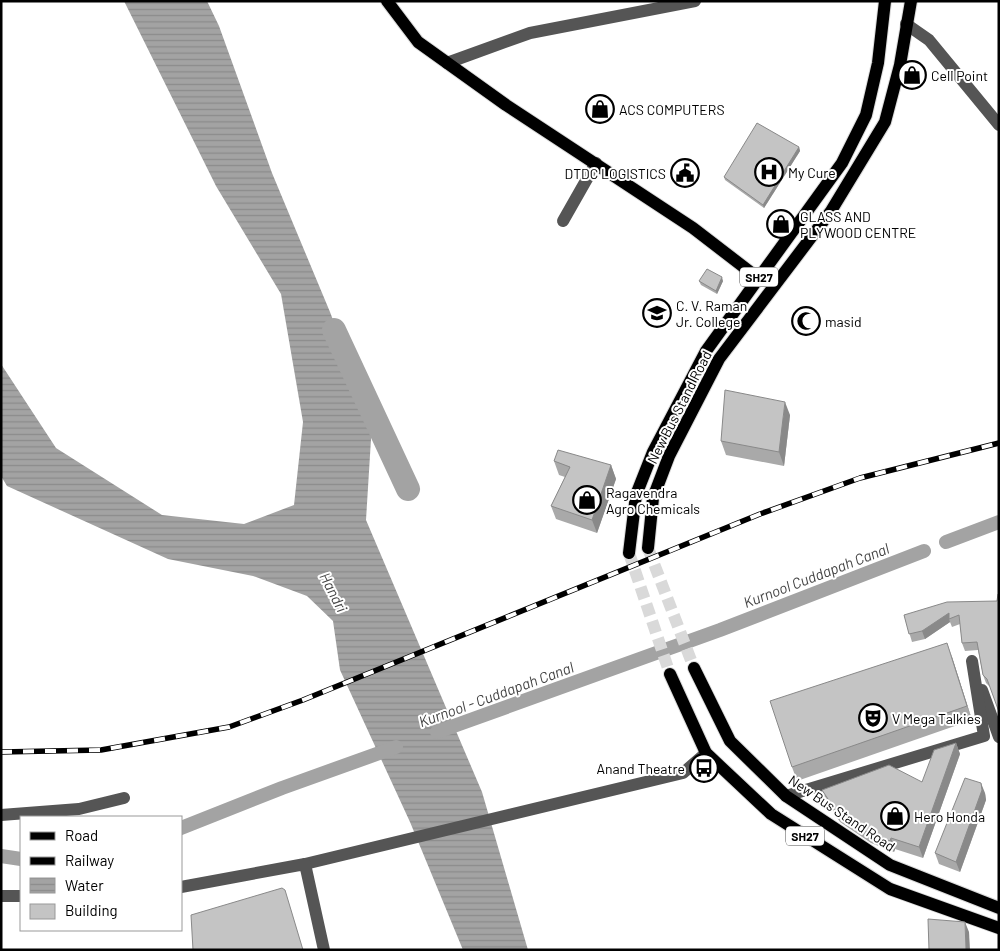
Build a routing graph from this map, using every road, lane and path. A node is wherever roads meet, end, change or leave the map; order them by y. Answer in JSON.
{"nodes":[{"id":1,"x":695,"y":1,"type":"edge"},
{"id":2,"x":885,"y":1,"type":"edge"},
{"id":3,"x":911,"y":1,"type":"edge"},
{"id":4,"x":391,"y":3,"type":"edge"},
{"id":5,"x":906,"y":24,"type":"junction"},
{"id":6,"x":447,"y":62,"type":"junction"},
{"id":7,"x":999,"y":125,"type":"edge"},
{"id":8,"x":596,"y":164,"type":"junction"},
{"id":9,"x":563,"y":221,"type":"dead end"},
{"id":10,"x":758,"y":278,"type":"junction"},
{"id":11,"x":771,"y":291,"type":"junction"},
{"id":12,"x":648,"y":548,"type":"tunnel mouth"},
{"id":13,"x":628,"y":553,"type":"tunnel mouth"},
{"id":14,"x":694,"y":668,"type":"tunnel mouth"},
{"id":15,"x":670,"y":674,"type":"tunnel mouth"},
{"id":16,"x":999,"y":737,"type":"edge"},
{"id":17,"x":706,"y":753,"type":"junction"},
{"id":18,"x":786,"y":796,"type":"junction"},
{"id":19,"x":124,"y":798,"type":"dead end"},
{"id":20,"x":1,"y":815,"type":"edge"},
{"id":21,"x":305,"y":864,"type":"junction"},
{"id":22,"x":182,"y":887,"type":"edge"},
{"id":23,"x":1,"y":896,"type":"edge"},
{"id":24,"x":20,"y":896,"type":"edge"},
{"id":25,"x":999,"y":908,"type":"edge"},
{"id":26,"x":999,"y":928,"type":"edge"},
{"id":27,"x":324,"y":950,"type":"edge"}],
"edges":[{"from":1,"to":6,"type":"street"},
{"from":2,"to":10,"type":"main road","name":"New Bus Stand Road","number":"SH27"},
{"from":3,"to":5,"type":"main road","name":"New Bus Stand Road","number":"SH27"},
{"from":4,"to":6,"type":"main road"},
{"from":5,"to":7,"type":"street"},
{"from":5,"to":11,"type":"main road","name":"New Bus Stand Road","number":"SH27"},
{"from":6,"to":8,"type":"main road"},
{"from":8,"to":9,"type":"street"},
{"from":8,"to":10,"type":"main road"},
{"from":10,"to":11,"type":"street"},
{"from":10,"to":13,"type":"main road","name":"New Bus Stand Road","number":"SH27"},
{"from":11,"to":12,"type":"main road","name":"New Bus Stand Road","number":"SH27"},
{"from":14,"to":18,"type":"main road","name":"New Bus Stand Road","number":"SH27"},
{"from":15,"to":17,"type":"main road","number":"SH27"},
{"from":16,"to":18,"type":"street"},
{"from":17,"to":21,"type":"street"},
{"from":17,"to":26,"type":"main road","number":"SH27"},
{"from":18,"to":25,"type":"main road","name":"New Bus Stand Road","number":"SH27"},
{"from":19,"to":20,"type":"street"},
{"from":21,"to":22,"type":"street"},
{"from":21,"to":27,"type":"street"},
{"from":23,"to":24,"type":"street"}]}
